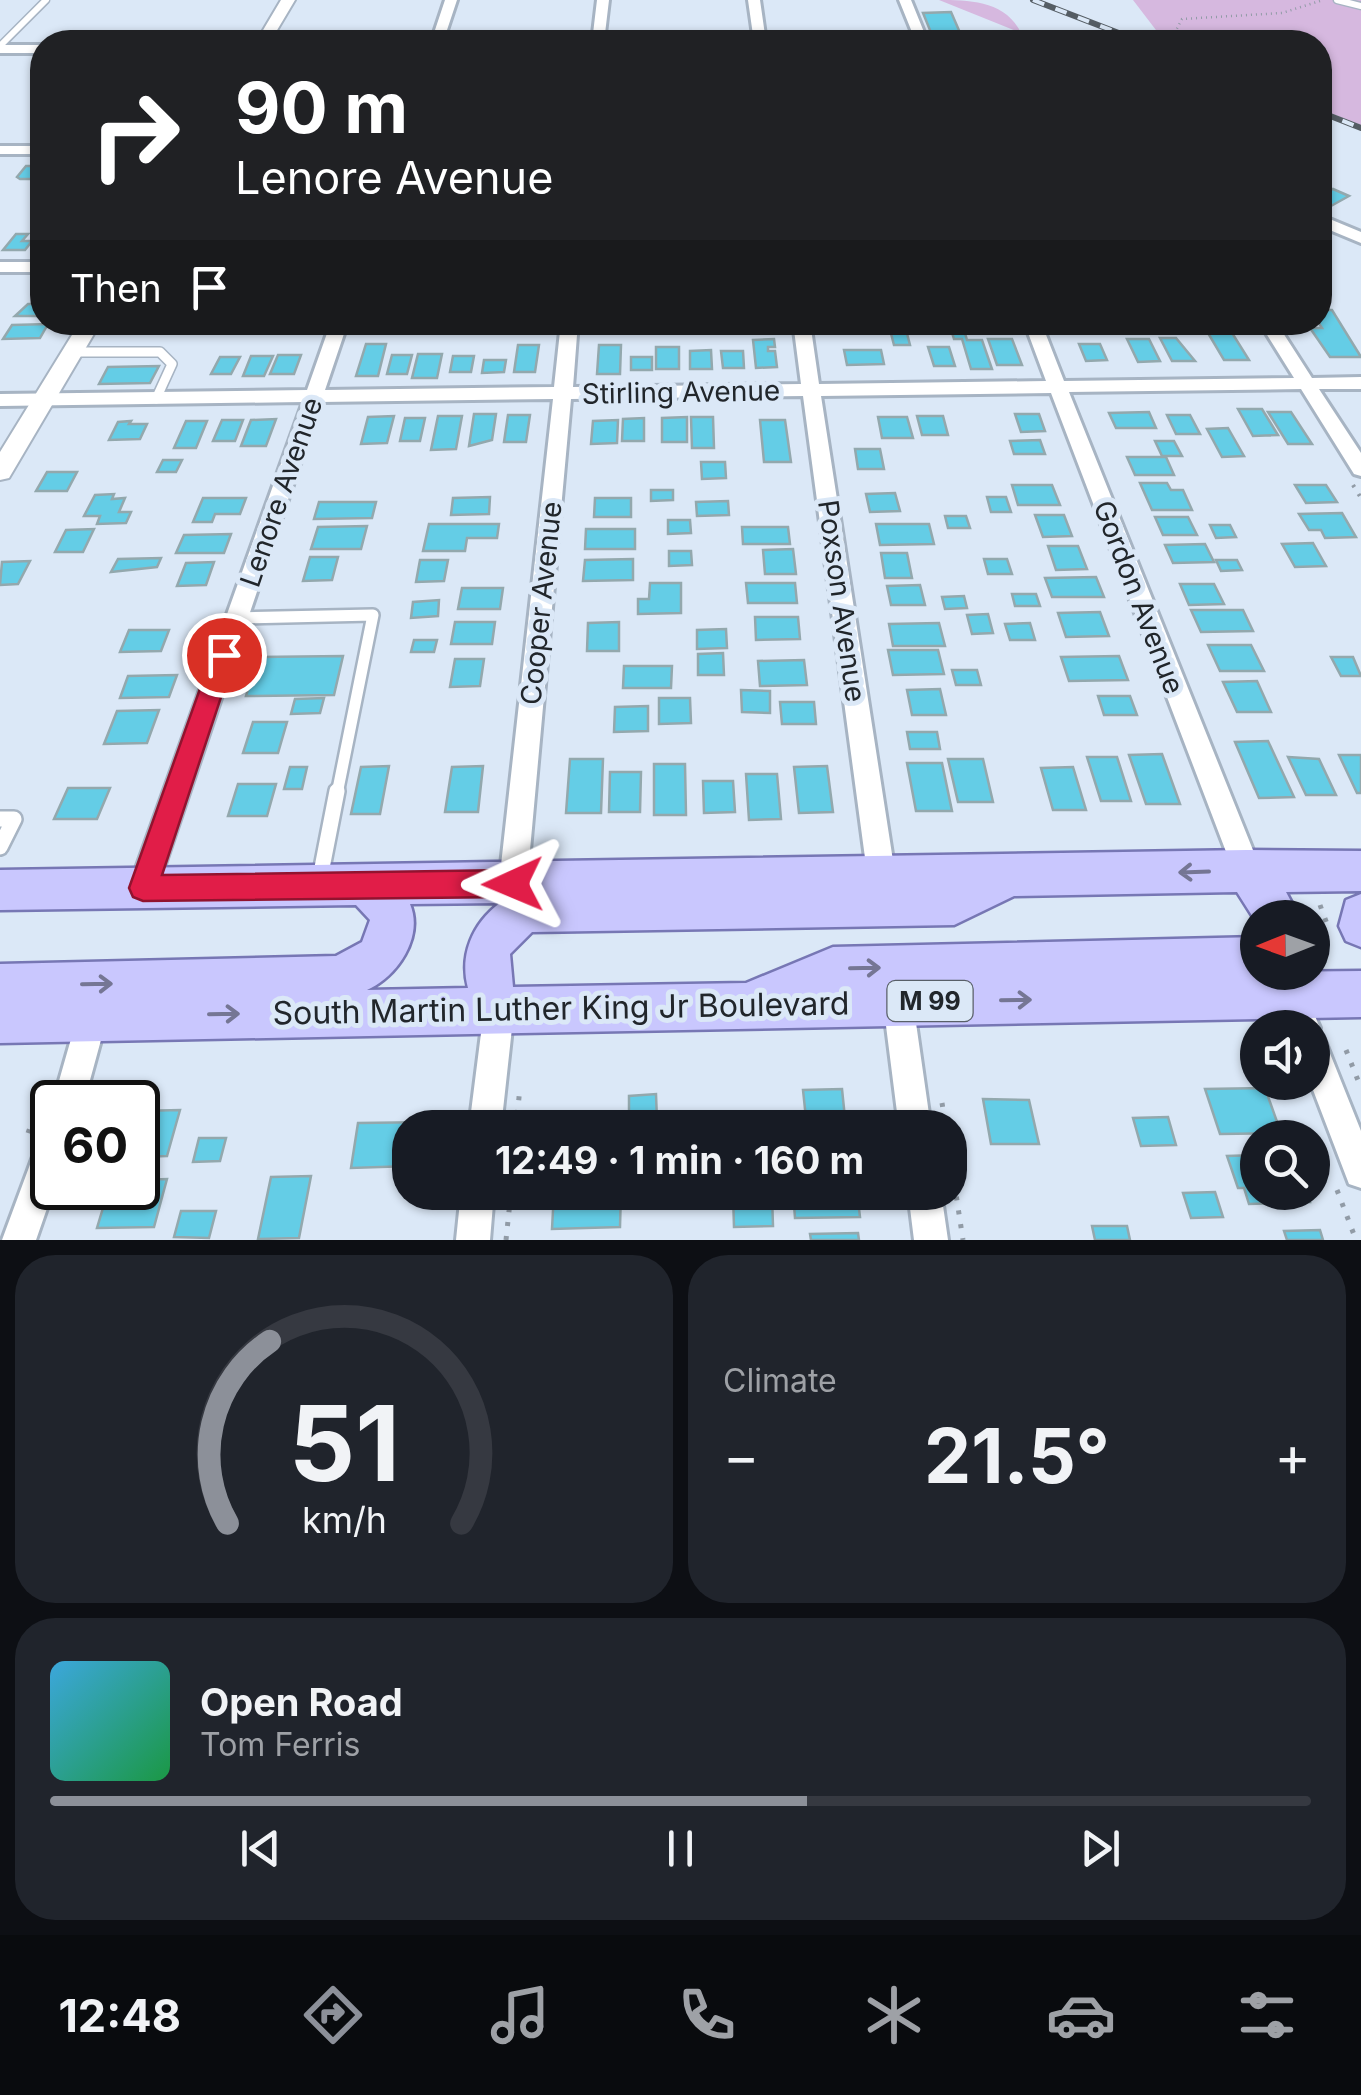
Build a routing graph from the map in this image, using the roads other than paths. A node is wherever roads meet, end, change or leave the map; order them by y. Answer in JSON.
{"nodes":[{"id":1,"x":46,"y":0,"type":"edge"},
{"id":2,"x":288,"y":0,"type":"edge"},
{"id":3,"x":451,"y":0,"type":"edge"},
{"id":4,"x":602,"y":0,"type":"edge"},
{"id":5,"x":754,"y":0,"type":"edge"},
{"id":6,"x":906,"y":0,"type":"edge"},
{"id":7,"x":1337,"y":0,"type":"edge"},
{"id":8,"x":1361,"y":6,"type":"edge"},
{"id":9,"x":270,"y":30,"type":"edge"},
{"id":10,"x":441,"y":30,"type":"edge"},
{"id":11,"x":600,"y":30,"type":"edge"},
{"id":12,"x":758,"y":30,"type":"edge"},
{"id":13,"x":917,"y":30,"type":"edge"},
{"id":14,"x":0,"y":47,"type":"edge"},
{"id":15,"x":30,"y":48,"type":"edge"},
{"id":16,"x":0,"y":150,"type":"edge"},
{"id":17,"x":30,"y":150,"type":"edge"},
{"id":18,"x":1332,"y":225,"type":"edge"},
{"id":19,"x":1361,"y":238,"type":"edge"},
{"id":20,"x":0,"y":267,"type":"edge"},
{"id":21,"x":30,"y":267,"type":"edge"},
{"id":22,"x":83,"y":335,"type":"edge"},
{"id":23,"x":335,"y":335,"type":"edge"},
{"id":24,"x":569,"y":335,"type":"edge"},
{"id":25,"x":803,"y":335,"type":"edge"},
{"id":26,"x":1037,"y":335,"type":"edge"},
{"id":27,"x":1275,"y":335,"type":"edge"},
{"id":28,"x":73,"y":352,"type":"junction"},
{"id":29,"x":1361,"y":383,"type":"edge"},
{"id":30,"x":1306,"y":384,"type":"junction"},
{"id":31,"x":1057,"y":387,"type":"junction"},
{"id":32,"x":811,"y":390,"type":"junction"},
{"id":33,"x":564,"y":393,"type":"junction"},
{"id":34,"x":314,"y":396,"type":"junction"},
{"id":35,"x":156,"y":398,"type":"junction"},
{"id":36,"x":0,"y":400,"type":"edge"},
{"id":37,"x":44,"y":400,"type":"junction"},
{"id":38,"x":0,"y":472,"type":"edge"},
{"id":39,"x":1356,"y":476,"type":"edge"},
{"id":40,"x":236,"y":618,"type":"junction"},
{"id":41,"x":0,"y":819,"type":"edge"},
{"id":42,"x":0,"y":847,"type":"edge"},
{"id":43,"x":1247,"y":870,"type":"junction"},
{"id":44,"x":1361,"y":871,"type":"edge"},
{"id":45,"x":1013,"y":877,"type":"junction"},
{"id":46,"x":882,"y":880,"type":"junction"},
{"id":47,"x":513,"y":884,"type":"junction"},
{"id":48,"x":318,"y":887,"type":"junction"},
{"id":49,"x":367,"y":887,"type":"junction"},
{"id":50,"x":143,"y":888,"type":"junction"},
{"id":51,"x":0,"y":890,"type":"edge"},
{"id":52,"x":1266,"y":900,"type":"edge"},
{"id":53,"x":1361,"y":915,"type":"edge"},
{"id":54,"x":1361,"y":926,"type":"edge"},
{"id":55,"x":1240,"y":959,"type":"edge"},
{"id":56,"x":0,"y":986,"type":"edge"},
{"id":57,"x":1361,"y":994,"type":"edge"},
{"id":58,"x":898,"y":1002,"type":"junction"},
{"id":59,"x":740,"y":1005,"type":"junction"},
{"id":60,"x":499,"y":1010,"type":"junction"},
{"id":61,"x":1254,"y":1010,"type":"edge"},
{"id":62,"x":1302,"y":1010,"type":"edge"},
{"id":63,"x":92,"y":1018,"type":"junction"},
{"id":64,"x":0,"y":1020,"type":"edge"},
{"id":65,"x":74,"y":1080,"type":"edge"},
{"id":66,"x":1330,"y":1093,"type":"edge"},
{"id":67,"x":487,"y":1110,"type":"edge"},
{"id":68,"x":913,"y":1110,"type":"edge"},
{"id":69,"x":1361,"y":1172,"type":"edge"},
{"id":70,"x":30,"y":1210,"type":"edge"},
{"id":71,"x":476,"y":1210,"type":"edge"},
{"id":72,"x":927,"y":1210,"type":"edge"},
{"id":73,"x":20,"y":1240,"type":"edge"},
{"id":74,"x":473,"y":1240,"type":"edge"},
{"id":75,"x":931,"y":1240,"type":"edge"}],
"edges":[{"from":1,"to":14,"type":"lane"},
{"from":2,"to":9,"type":"street"},
{"from":3,"to":10,"type":"street"},
{"from":4,"to":11,"type":"street"},
{"from":5,"to":12,"type":"street"},
{"from":6,"to":13,"type":"street"},
{"from":7,"to":8,"type":"lane"},
{"from":14,"to":15,"type":"street"},
{"from":16,"to":17,"type":"street"},
{"from":18,"to":19,"type":"street"},
{"from":20,"to":21,"type":"street"},
{"from":22,"to":28,"type":"street"},
{"from":23,"to":34,"type":"street","name":"Lenore Avenue"},
{"from":24,"to":33,"type":"street","name":"Cooper Avenue"},
{"from":25,"to":32,"type":"street","name":"Poxson Avenue"},
{"from":26,"to":31,"type":"street","name":"Gordon Avenue"},
{"from":27,"to":30,"type":"street"},
{"from":28,"to":35,"type":"lane"},
{"from":28,"to":37,"type":"street"},
{"from":29,"to":30,"type":"street","name":"Stirling Avenue"},
{"from":30,"to":31,"type":"street","name":"Stirling Avenue"},
{"from":30,"to":39,"type":"street"},
{"from":31,"to":32,"type":"street","name":"Stirling Avenue"},
{"from":31,"to":43,"type":"street","name":"Gordon Avenue"},
{"from":32,"to":33,"type":"street","name":"Stirling Avenue"},
{"from":32,"to":46,"type":"street","name":"Poxson Avenue"},
{"from":33,"to":34,"type":"street","name":"Stirling Avenue"},
{"from":33,"to":47,"type":"street","name":"Cooper Avenue"},
{"from":34,"to":35,"type":"street","name":"Stirling Avenue"},
{"from":34,"to":40,"type":"street","name":"Lenore Avenue"},
{"from":35,"to":37,"type":"street","name":"Stirling Avenue"},
{"from":36,"to":37,"type":"street","name":"Stirling Avenue"},
{"from":37,"to":38,"type":"street"},
{"from":40,"to":48,"type":"lane"},
{"from":40,"to":50,"type":"street","name":"Lenore Avenue"},
{"from":41,"to":42,"type":"lane"},
{"from":43,"to":44,"type":"main road"},
{"from":43,"to":45,"type":"main road","one_way":true},
{"from":43,"to":52,"type":"main road"},
{"from":45,"to":46,"type":"main road"},
{"from":45,"to":60,"type":"main road"},
{"from":46,"to":47,"type":"main road"},
{"from":47,"to":49,"type":"main road"},
{"from":48,"to":49,"type":"main road"},
{"from":48,"to":50,"type":"main road"},
{"from":56,"to":49,"type":"main road","one_way":true},
{"from":50,"to":51,"type":"main road"},
{"from":53,"to":54,"type":"main road"},
{"from":59,"to":55,"type":"main road","one_way":true},
{"from":57,"to":62,"type":"main road","name":"South Martin Luther King Jr Boulevard","number":"M 99"},
{"from":58,"to":59,"type":"main road","name":"South Martin Luther King Jr Boulevard","number":"M 99"},
{"from":58,"to":61,"type":"main road","name":"South Martin Luther King Jr Boulevard","number":"M 99","one_way":true},
{"from":58,"to":68,"type":"street"},
{"from":59,"to":60,"type":"main road","name":"South Martin Luther King Jr Boulevard","number":"M 99"},
{"from":63,"to":60,"type":"main road","name":"South Martin Luther King Jr Boulevard","number":"M 99","one_way":true},
{"from":60,"to":67,"type":"street"},
{"from":63,"to":64,"type":"main road","name":"South Martin Luther King Jr Boulevard","number":"M 99"},
{"from":63,"to":65,"type":"street"},
{"from":66,"to":69,"type":"street"},
{"from":70,"to":73,"type":"street"},
{"from":71,"to":74,"type":"street"},
{"from":72,"to":75,"type":"street"}]}
